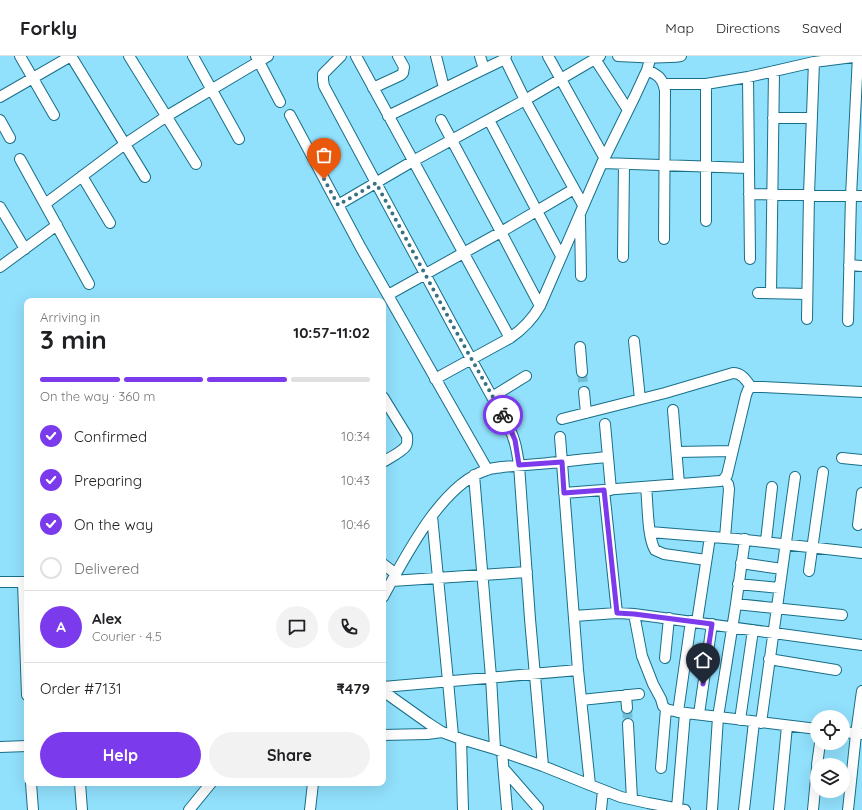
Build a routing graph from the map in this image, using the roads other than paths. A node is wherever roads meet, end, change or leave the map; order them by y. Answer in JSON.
{"nodes":[{"id":1,"x":20,"y":56,"type":"edge"},
{"id":2,"x":71,"y":56,"type":"edge"},
{"id":3,"x":129,"y":56,"type":"edge"},
{"id":4,"x":193,"y":56,"type":"edge"},
{"id":5,"x":268,"y":56,"type":"edge"},
{"id":6,"x":341,"y":56,"type":"edge"},
{"id":7,"x":356,"y":56,"type":"edge"},
{"id":8,"x":398,"y":56,"type":"edge"},
{"id":9,"x":436,"y":56,"type":"edge"},
{"id":10,"x":480,"y":56,"type":"edge"},
{"id":11,"x":548,"y":56,"type":"edge"},
{"id":12,"x":618,"y":56,"type":"edge"},
{"id":13,"x":681,"y":56,"type":"edge"},
{"id":14,"x":858,"y":56,"type":"edge"},
{"id":15,"x":861,"y":56,"type":"edge"},
{"id":16,"x":598,"y":57,"type":"edge"},
{"id":17,"x":651,"y":57,"type":"edge"},
{"id":18,"x":506,"y":58,"type":"edge"},
{"id":19,"x":257,"y":59,"type":"edge"},
{"id":20,"x":814,"y":62,"type":"junction"},
{"id":21,"x":484,"y":68,"type":"junction"},
{"id":22,"x":647,"y":70,"type":"junction"},
{"id":23,"x":774,"y":71,"type":"junction"},
{"id":24,"x":748,"y":77,"type":"junction"},
{"id":25,"x":33,"y":78,"type":"junction"},
{"id":26,"x":560,"y":80,"type":"junction"},
{"id":27,"x":664,"y":84,"type":"junction"},
{"id":28,"x":706,"y":84,"type":"junction"},
{"id":29,"x":374,"y":88,"type":"junction"},
{"id":30,"x":444,"y":88,"type":"junction"},
{"id":31,"x":211,"y":89,"type":"junction"},
{"id":32,"x":0,"y":97,"type":"edge"},
{"id":33,"x":525,"y":100,"type":"junction"},
{"id":34,"x":280,"y":102,"type":"dead end"},
{"id":35,"x":628,"y":110,"type":"junction"},
{"id":36,"x":54,"y":115,"type":"dead end"},
{"id":37,"x":290,"y":115,"type":"dead end"},
{"id":38,"x":167,"y":116,"type":"junction"},
{"id":39,"x":388,"y":116,"type":"junction"},
{"id":40,"x":773,"y":118,"type":"junction"},
{"id":41,"x":812,"y":118,"type":"junction"},
{"id":42,"x":0,"y":120,"type":"edge"},
{"id":43,"x":440,"y":120,"type":"dead end"},
{"id":44,"x":489,"y":120,"type":"junction"},
{"id":45,"x":10,"y":138,"type":"dead end"},
{"id":46,"x":239,"y":139,"type":"dead end"},
{"id":47,"x":451,"y":140,"type":"junction"},
{"id":48,"x":125,"y":144,"type":"junction"},
{"id":49,"x":20,"y":159,"type":"dead end"},
{"id":50,"x":603,"y":160,"type":"junction"},
{"id":51,"x":413,"y":161,"type":"junction"},
{"id":52,"x":196,"y":164,"type":"dead end"},
{"id":53,"x":624,"y":164,"type":"junction"},
{"id":54,"x":664,"y":165,"type":"junction"},
{"id":55,"x":706,"y":166,"type":"junction"},
{"id":56,"x":748,"y":168,"type":"junction"},
{"id":57,"x":82,"y":176,"type":"junction"},
{"id":58,"x":145,"y":177,"type":"dead end"},
{"id":59,"x":376,"y":183,"type":"junction"},
{"id":60,"x":574,"y":189,"type":"junction"},
{"id":61,"x":749,"y":194,"type":"junction"},
{"id":62,"x":772,"y":194,"type":"junction"},
{"id":63,"x":809,"y":194,"type":"junction"},
{"id":64,"x":851,"y":196,"type":"junction"},
{"id":65,"x":862,"y":196,"type":"edge"},
{"id":66,"x":45,"y":204,"type":"junction"},
{"id":67,"x":338,"y":205,"type":"junction"},
{"id":68,"x":0,"y":207,"type":"edge"},
{"id":69,"x":582,"y":209,"type":"junction"},
{"id":70,"x":537,"y":211,"type":"junction"},
{"id":71,"x":706,"y":221,"type":"dead end"},
{"id":72,"x":110,"y":223,"type":"dead end"},
{"id":73,"x":57,"y":225,"type":"junction"},
{"id":74,"x":501,"y":232,"type":"junction"},
{"id":75,"x":664,"y":239,"type":"dead end"},
{"id":76,"x":25,"y":249,"type":"junction"},
{"id":77,"x":463,"y":253,"type":"junction"},
{"id":78,"x":562,"y":256,"type":"junction"},
{"id":79,"x":623,"y":257,"type":"dead end"},
{"id":80,"x":750,"y":259,"type":"dead end"},
{"id":81,"x":849,"y":265,"type":"junction"},
{"id":82,"x":862,"y":266,"type":"edge"},
{"id":83,"x":0,"y":267,"type":"edge"},
{"id":84,"x":425,"y":274,"type":"junction"},
{"id":85,"x":581,"y":276,"type":"dead end"},
{"id":86,"x":89,"y":284,"type":"dead end"},
{"id":87,"x":758,"y":293,"type":"dead end"},
{"id":88,"x":771,"y":293,"type":"junction"},
{"id":89,"x":807,"y":294,"type":"junction"},
{"id":90,"x":388,"y":295,"type":"junction"},
{"id":91,"x":540,"y":306,"type":"junction"},
{"id":92,"x":807,"y":319,"type":"dead end"},
{"id":93,"x":848,"y":321,"type":"dead end"},
{"id":94,"x":510,"y":338,"type":"junction"},
{"id":95,"x":634,"y":341,"type":"dead end"},
{"id":96,"x":580,"y":348,"type":"dead end"},
{"id":97,"x":472,"y":359,"type":"junction"},
{"id":98,"x":582,"y":372,"type":"tunnel mouth"},
{"id":99,"x":526,"y":376,"type":"dead end"},
{"id":100,"x":435,"y":379,"type":"junction"},
{"id":101,"x":751,"y":387,"type":"junction"},
{"id":102,"x":584,"y":392,"type":"tunnel mouth"},
{"id":103,"x":862,"y":392,"type":"edge"},
{"id":104,"x":492,"y":397,"type":"junction"},
{"id":105,"x":640,"y":399,"type":"junction"},
{"id":106,"x":386,"y":402,"type":"edge"},
{"id":107,"x":673,"y":410,"type":"dead end"},
{"id":108,"x":586,"y":413,"type":"junction"},
{"id":109,"x":562,"y":419,"type":"dead end"},
{"id":110,"x":605,"y":424,"type":"dead end"},
{"id":111,"x":560,"y":437,"type":"dead end"},
{"id":112,"x":732,"y":451,"type":"junction"},
{"id":113,"x":677,"y":452,"type":"junction"},
{"id":114,"x":608,"y":457,"type":"junction"},
{"id":115,"x":842,"y":458,"type":"dead end"},
{"id":116,"x":386,"y":460,"type":"edge"},
{"id":117,"x":862,"y":460,"type":"edge"},
{"id":118,"x":562,"y":462,"type":"junction"},
{"id":119,"x":519,"y":465,"type":"junction"},
{"id":120,"x":487,"y":469,"type":"junction"},
{"id":121,"x":823,"y":472,"type":"dead end"},
{"id":122,"x":474,"y":475,"type":"junction"},
{"id":123,"x":795,"y":477,"type":"dead end"},
{"id":124,"x":724,"y":479,"type":"junction"},
{"id":125,"x":679,"y":484,"type":"junction"},
{"id":126,"x":646,"y":487,"type":"junction"},
{"id":127,"x":772,"y":487,"type":"dead end"},
{"id":128,"x":608,"y":490,"type":"junction"},
{"id":129,"x":564,"y":493,"type":"junction"},
{"id":130,"x":862,"y":493,"type":"edge"},
{"id":131,"x":432,"y":516,"type":"junction"},
{"id":132,"x":858,"y":525,"type":"dead end"},
{"id":133,"x":650,"y":532,"type":"junction"},
{"id":134,"x":710,"y":536,"type":"junction"},
{"id":135,"x":725,"y":538,"type":"junction"},
{"id":136,"x":745,"y":539,"type":"junction"},
{"id":137,"x":766,"y":542,"type":"junction"},
{"id":138,"x":786,"y":543,"type":"junction"},
{"id":139,"x":812,"y":547,"type":"junction"},
{"id":140,"x":862,"y":553,"type":"edge"},
{"id":141,"x":706,"y":560,"type":"junction"},
{"id":142,"x":741,"y":563,"type":"junction"},
{"id":143,"x":386,"y":567,"type":"edge"},
{"id":144,"x":782,"y":569,"type":"junction"},
{"id":145,"x":809,"y":571,"type":"dead end"},
{"id":146,"x":527,"y":572,"type":"junction"},
{"id":147,"x":482,"y":575,"type":"junction"},
{"id":148,"x":394,"y":577,"type":"junction"},
{"id":149,"x":438,"y":578,"type":"junction"},
{"id":150,"x":0,"y":582,"type":"edge"},
{"id":151,"x":24,"y":582,"type":"edge"},
{"id":152,"x":738,"y":584,"type":"junction"},
{"id":153,"x":779,"y":588,"type":"junction"},
{"id":154,"x":386,"y":592,"type":"edge"},
{"id":155,"x":736,"y":604,"type":"junction"},
{"id":156,"x":776,"y":608,"type":"junction"},
{"id":157,"x":617,"y":613,"type":"junction"},
{"id":158,"x":634,"y":614,"type":"junction"},
{"id":159,"x":842,"y":615,"type":"dead end"},
{"id":160,"x":574,"y":616,"type":"junction"},
{"id":161,"x":669,"y":618,"type":"junction"},
{"id":162,"x":694,"y":621,"type":"junction"},
{"id":163,"x":712,"y":624,"type":"junction"},
{"id":164,"x":732,"y":627,"type":"junction"},
{"id":165,"x":753,"y":630,"type":"junction"},
{"id":166,"x":773,"y":633,"type":"junction"},
{"id":167,"x":862,"y":645,"type":"edge"},
{"id":168,"x":665,"y":658,"type":"dead end"},
{"id":169,"x":769,"y":659,"type":"junction"},
{"id":170,"x":578,"y":670,"type":"junction"},
{"id":171,"x":836,"y":670,"type":"dead end"},
{"id":172,"x":535,"y":674,"type":"junction"},
{"id":173,"x":491,"y":678,"type":"junction"},
{"id":174,"x":448,"y":681,"type":"junction"},
{"id":175,"x":386,"y":687,"type":"edge"},
{"id":176,"x":862,"y":691,"type":"edge"},
{"id":177,"x":386,"y":693,"type":"edge"},
{"id":178,"x":639,"y":694,"type":"dead end"},
{"id":179,"x":626,"y":695,"type":"junction"},
{"id":180,"x":581,"y":700,"type":"junction"},
{"id":181,"x":627,"y":708,"type":"tunnel mouth"},
{"id":182,"x":666,"y":709,"type":"junction"},
{"id":183,"x":682,"y":712,"type":"junction"},
{"id":184,"x":699,"y":714,"type":"junction"},
{"id":185,"x":718,"y":717,"type":"junction"},
{"id":186,"x":740,"y":720,"type":"junction"},
{"id":187,"x":757,"y":722,"type":"junction"},
{"id":188,"x":628,"y":724,"type":"tunnel mouth"},
{"id":189,"x":787,"y":726,"type":"junction"},
{"id":190,"x":810,"y":728,"type":"edge"},
{"id":191,"x":442,"y":732,"type":"junction"},
{"id":192,"x":859,"y":734,"type":"edge"},
{"id":193,"x":386,"y":735,"type":"edge"},
{"id":194,"x":457,"y":738,"type":"junction"},
{"id":195,"x":24,"y":746,"type":"edge"},
{"id":196,"x":0,"y":748,"type":"edge"},
{"id":197,"x":499,"y":750,"type":"junction"},
{"id":198,"x":543,"y":766,"type":"junction"},
{"id":199,"x":661,"y":768,"type":"dead end"},
{"id":200,"x":504,"y":769,"type":"junction"},
{"id":201,"x":590,"y":785,"type":"junction"},
{"id":202,"x":31,"y":786,"type":"edge"},
{"id":203,"x":80,"y":786,"type":"edge"},
{"id":204,"x":209,"y":786,"type":"edge"},
{"id":205,"x":313,"y":786,"type":"edge"},
{"id":206,"x":603,"y":790,"type":"junction"},
{"id":207,"x":814,"y":798,"type":"edge"},
{"id":208,"x":632,"y":799,"type":"junction"},
{"id":209,"x":656,"y":807,"type":"edge"},
{"id":210,"x":538,"y":808,"type":"dead end"},
{"id":211,"x":681,"y":809,"type":"edge"},
{"id":212,"x":32,"y":810,"type":"edge"},
{"id":213,"x":82,"y":810,"type":"edge"},
{"id":214,"x":189,"y":810,"type":"edge"},
{"id":215,"x":310,"y":810,"type":"edge"},
{"id":216,"x":463,"y":810,"type":"edge"},
{"id":217,"x":507,"y":810,"type":"edge"},
{"id":218,"x":601,"y":810,"type":"edge"},
{"id":219,"x":712,"y":810,"type":"edge"},
{"id":220,"x":744,"y":810,"type":"edge"},
{"id":221,"x":779,"y":810,"type":"edge"},
{"id":222,"x":813,"y":810,"type":"edge"},
{"id":223,"x":848,"y":810,"type":"edge"}],
"edges":[{"from":1,"to":25,"type":"street"},
{"from":2,"to":25,"type":"street"},
{"from":2,"to":48,"type":"street"},
{"from":3,"to":38,"type":"street"},
{"from":4,"to":31,"type":"street"},
{"from":5,"to":19,"type":"street"},
{"from":6,"to":59,"type":"street"},
{"from":7,"to":29,"type":"street"},
{"from":8,"to":29,"type":"street"},
{"from":9,"to":30,"type":"street"},
{"from":10,"to":21,"type":"street"},
{"from":11,"to":26,"type":"street"},
{"from":12,"to":17,"type":"street"},
{"from":13,"to":17,"type":"street"},
{"from":14,"to":15,"type":"street"},
{"from":14,"to":20,"type":"street"},
{"from":14,"to":64,"type":"street"},
{"from":16,"to":26,"type":"street"},
{"from":16,"to":35,"type":"street"},
{"from":17,"to":22,"type":"street"},
{"from":18,"to":21,"type":"street"},
{"from":18,"to":33,"type":"street"},
{"from":19,"to":31,"type":"street"},
{"from":19,"to":34,"type":"street"},
{"from":20,"to":23,"type":"street"},
{"from":20,"to":41,"type":"street"},
{"from":21,"to":30,"type":"street"},
{"from":22,"to":27,"type":"street"},
{"from":22,"to":35,"type":"street"},
{"from":23,"to":24,"type":"street"},
{"from":23,"to":40,"type":"street"},
{"from":24,"to":28,"type":"street"},
{"from":24,"to":56,"type":"street"},
{"from":25,"to":32,"type":"street"},
{"from":25,"to":36,"type":"street"},
{"from":26,"to":33,"type":"street"},
{"from":26,"to":50,"type":"street"},
{"from":27,"to":28,"type":"street"},
{"from":27,"to":54,"type":"street"},
{"from":28,"to":55,"type":"street"},
{"from":29,"to":39,"type":"street"},
{"from":30,"to":39,"type":"street"},
{"from":31,"to":38,"type":"street"},
{"from":31,"to":46,"type":"street"},
{"from":33,"to":44,"type":"street"},
{"from":33,"to":60,"type":"street"},
{"from":35,"to":50,"type":"street"},
{"from":37,"to":67,"type":"street"},
{"from":38,"to":48,"type":"street"},
{"from":38,"to":52,"type":"street"},
{"from":39,"to":51,"type":"street"},
{"from":40,"to":41,"type":"street"},
{"from":40,"to":62,"type":"street"},
{"from":41,"to":63,"type":"street"},
{"from":42,"to":45,"type":"street"},
{"from":43,"to":47,"type":"street"},
{"from":44,"to":47,"type":"street"},
{"from":44,"to":70,"type":"street"},
{"from":47,"to":51,"type":"street"},
{"from":47,"to":74,"type":"street"},
{"from":48,"to":57,"type":"street"},
{"from":48,"to":58,"type":"street"},
{"from":49,"to":66,"type":"street"},
{"from":50,"to":53,"type":"street"},
{"from":50,"to":69,"type":"street"},
{"from":51,"to":59,"type":"street"},
{"from":51,"to":77,"type":"street"},
{"from":53,"to":54,"type":"street"},
{"from":53,"to":79,"type":"street"},
{"from":54,"to":55,"type":"street"},
{"from":54,"to":75,"type":"street"},
{"from":55,"to":56,"type":"street"},
{"from":55,"to":71,"type":"street"},
{"from":56,"to":61,"type":"street"},
{"from":57,"to":66,"type":"street"},
{"from":57,"to":72,"type":"street"},
{"from":59,"to":67,"type":"street"},
{"from":59,"to":84,"type":"street"},
{"from":60,"to":69,"type":"street"},
{"from":60,"to":70,"type":"street"},
{"from":61,"to":62,"type":"street"},
{"from":61,"to":80,"type":"street"},
{"from":62,"to":63,"type":"street"},
{"from":62,"to":88,"type":"street"},
{"from":63,"to":64,"type":"street"},
{"from":63,"to":89,"type":"street"},
{"from":64,"to":65,"type":"street"},
{"from":64,"to":81,"type":"street"},
{"from":66,"to":73,"type":"street"},
{"from":67,"to":90,"type":"street"},
{"from":68,"to":76,"type":"street"},
{"from":69,"to":78,"type":"street"},
{"from":69,"to":85,"type":"street"},
{"from":70,"to":74,"type":"street"},
{"from":70,"to":78,"type":"street"},
{"from":73,"to":76,"type":"street"},
{"from":73,"to":86,"type":"street"},
{"from":74,"to":77,"type":"street"},
{"from":74,"to":91,"type":"street"},
{"from":76,"to":83,"type":"street"},
{"from":77,"to":84,"type":"street"},
{"from":77,"to":94,"type":"street"},
{"from":78,"to":91,"type":"street"},
{"from":81,"to":82,"type":"street"},
{"from":81,"to":93,"type":"street"},
{"from":84,"to":90,"type":"street"},
{"from":84,"to":97,"type":"street"},
{"from":87,"to":88,"type":"street"},
{"from":88,"to":89,"type":"street"},
{"from":89,"to":92,"type":"street"},
{"from":90,"to":100,"type":"street"},
{"from":91,"to":94,"type":"street"},
{"from":94,"to":97,"type":"street"},
{"from":95,"to":105,"type":"street"},
{"from":96,"to":98,"type":"street"},
{"from":97,"to":100,"type":"street"},
{"from":97,"to":104,"type":"street"},
{"from":99,"to":104,"type":"street"},
{"from":100,"to":120,"type":"street"},
{"from":101,"to":103,"type":"street"},
{"from":101,"to":105,"type":"street"},
{"from":101,"to":112,"type":"street"},
{"from":102,"to":108,"type":"street"},
{"from":104,"to":119,"type":"street"},
{"from":105,"to":108,"type":"street"},
{"from":106,"to":116,"type":"street"},
{"from":107,"to":113,"type":"street"},
{"from":108,"to":109,"type":"street"},
{"from":110,"to":114,"type":"street"},
{"from":111,"to":118,"type":"street"},
{"from":112,"to":113,"type":"street"},
{"from":112,"to":124,"type":"street"},
{"from":113,"to":125,"type":"street"},
{"from":114,"to":118,"type":"street"},
{"from":114,"to":128,"type":"street"},
{"from":115,"to":117,"type":"street"},
{"from":118,"to":119,"type":"street"},
{"from":118,"to":129,"type":"street"},
{"from":119,"to":120,"type":"street"},
{"from":119,"to":146,"type":"street"},
{"from":120,"to":122,"type":"street"},
{"from":121,"to":139,"type":"street"},
{"from":122,"to":131,"type":"street"},
{"from":122,"to":147,"type":"street"},
{"from":123,"to":138,"type":"street"},
{"from":124,"to":125,"type":"street"},
{"from":124,"to":135,"type":"street"},
{"from":125,"to":126,"type":"street"},
{"from":126,"to":128,"type":"street"},
{"from":126,"to":133,"type":"street"},
{"from":127,"to":137,"type":"street"},
{"from":128,"to":129,"type":"street"},
{"from":128,"to":157,"type":"street"},
{"from":129,"to":160,"type":"street"},
{"from":130,"to":132,"type":"street"},
{"from":131,"to":148,"type":"street"},
{"from":131,"to":149,"type":"street"},
{"from":133,"to":134,"type":"street"},
{"from":133,"to":141,"type":"street"},
{"from":134,"to":135,"type":"street"},
{"from":134,"to":141,"type":"street"},
{"from":135,"to":136,"type":"street"},
{"from":136,"to":137,"type":"street"},
{"from":136,"to":142,"type":"street"},
{"from":137,"to":138,"type":"street"},
{"from":138,"to":139,"type":"street"},
{"from":138,"to":144,"type":"street"},
{"from":139,"to":140,"type":"street"},
{"from":139,"to":145,"type":"street"},
{"from":141,"to":162,"type":"street"},
{"from":142,"to":144,"type":"street"},
{"from":142,"to":152,"type":"street"},
{"from":143,"to":148,"type":"street"},
{"from":144,"to":153,"type":"street"},
{"from":146,"to":147,"type":"street"},
{"from":146,"to":172,"type":"street"},
{"from":147,"to":149,"type":"street"},
{"from":147,"to":173,"type":"street"},
{"from":148,"to":149,"type":"street"},
{"from":148,"to":154,"type":"street"},
{"from":149,"to":174,"type":"street"},
{"from":150,"to":151,"type":"street"},
{"from":152,"to":153,"type":"street"},
{"from":152,"to":155,"type":"street"},
{"from":153,"to":156,"type":"street"},
{"from":155,"to":156,"type":"street"},
{"from":155,"to":164,"type":"street"},
{"from":156,"to":159,"type":"street"},
{"from":156,"to":166,"type":"street"},
{"from":157,"to":158,"type":"street"},
{"from":157,"to":160,"type":"street"},
{"from":158,"to":161,"type":"street"},
{"from":158,"to":182,"type":"street"},
{"from":160,"to":170,"type":"street"},
{"from":161,"to":162,"type":"street"},
{"from":161,"to":168,"type":"street"},
{"from":162,"to":163,"type":"street"},
{"from":162,"to":183,"type":"street"},
{"from":163,"to":164,"type":"street"},
{"from":163,"to":184,"type":"street"},
{"from":164,"to":165,"type":"street"},
{"from":164,"to":185,"type":"street"},
{"from":165,"to":166,"type":"street"},
{"from":165,"to":186,"type":"street"},
{"from":166,"to":167,"type":"street"},
{"from":166,"to":169,"type":"street"},
{"from":169,"to":171,"type":"street"},
{"from":169,"to":187,"type":"street"},
{"from":170,"to":172,"type":"street"},
{"from":170,"to":180,"type":"street"},
{"from":172,"to":173,"type":"street"},
{"from":172,"to":198,"type":"street"},
{"from":173,"to":174,"type":"street"},
{"from":173,"to":197,"type":"street"},
{"from":174,"to":175,"type":"street"},
{"from":174,"to":194,"type":"street"},
{"from":176,"to":192,"type":"street"},
{"from":177,"to":191,"type":"street"},
{"from":178,"to":179,"type":"street"},
{"from":179,"to":180,"type":"street"},
{"from":179,"to":181,"type":"street"},
{"from":180,"to":201,"type":"street"},
{"from":182,"to":183,"type":"street"},
{"from":182,"to":199,"type":"street"},
{"from":183,"to":184,"type":"street"},
{"from":183,"to":211,"type":"street"},
{"from":184,"to":185,"type":"street"},
{"from":185,"to":186,"type":"street"},
{"from":185,"to":219,"type":"street"},
{"from":186,"to":187,"type":"street"},
{"from":187,"to":189,"type":"street"},
{"from":187,"to":220,"type":"street"},
{"from":188,"to":208,"type":"street"},
{"from":189,"to":190,"type":"street"},
{"from":189,"to":221,"type":"street"},
{"from":191,"to":193,"type":"street"},
{"from":191,"to":194,"type":"street"},
{"from":192,"to":223,"type":"street"},
{"from":194,"to":197,"type":"street"},
{"from":194,"to":216,"type":"street"},
{"from":195,"to":196,"type":"street"},
{"from":197,"to":198,"type":"street"},
{"from":197,"to":200,"type":"street"},
{"from":198,"to":201,"type":"street"},
{"from":200,"to":210,"type":"street"},
{"from":200,"to":217,"type":"street"},
{"from":201,"to":206,"type":"street"},
{"from":202,"to":212,"type":"street"},
{"from":203,"to":213,"type":"street"},
{"from":204,"to":214,"type":"street"},
{"from":205,"to":215,"type":"street"},
{"from":206,"to":208,"type":"street"},
{"from":206,"to":218,"type":"street"},
{"from":207,"to":222,"type":"street"},
{"from":208,"to":209,"type":"street"},
{"from":209,"to":211,"type":"street"}]}
